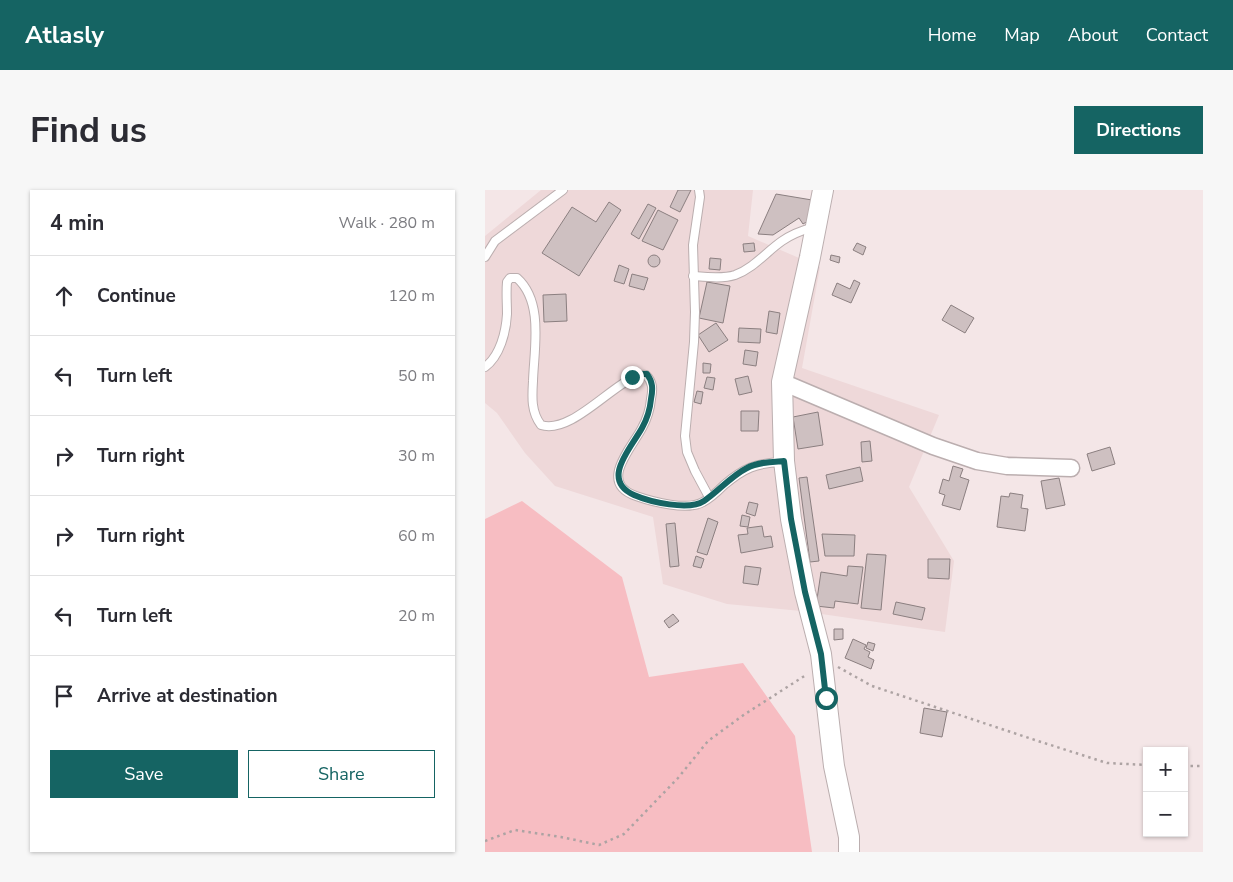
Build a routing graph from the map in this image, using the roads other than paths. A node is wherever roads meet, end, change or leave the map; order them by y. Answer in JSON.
{"nodes":[{"id":1,"x":563,"y":190,"type":"edge"},
{"id":2,"x":699,"y":190,"type":"edge"},
{"id":3,"x":823,"y":190,"type":"edge"},
{"id":4,"x":816,"y":226,"type":"junction"},
{"id":5,"x":485,"y":258,"type":"edge"},
{"id":6,"x":693,"y":276,"type":"junction"},
{"id":7,"x":485,"y":367,"type":"edge"},
{"id":8,"x":782,"y":382,"type":"junction"},
{"id":9,"x":784,"y":461,"type":"junction"},
{"id":10,"x":1071,"y":468,"type":"dead end"},
{"id":11,"x":709,"y":497,"type":"junction"},
{"id":12,"x":849,"y":852,"type":"edge"}],
"edges":[{"from":1,"to":5,"type":"lane"},
{"from":2,"to":6,"type":"lane"},
{"from":3,"to":4,"type":"street"},
{"from":4,"to":6,"type":"lane"},
{"from":4,"to":8,"type":"street"},
{"from":6,"to":11,"type":"lane"},
{"from":7,"to":11,"type":"lane"},
{"from":8,"to":9,"type":"street"},
{"from":8,"to":10,"type":"street"},
{"from":9,"to":11,"type":"lane"},
{"from":9,"to":12,"type":"street"}]}
